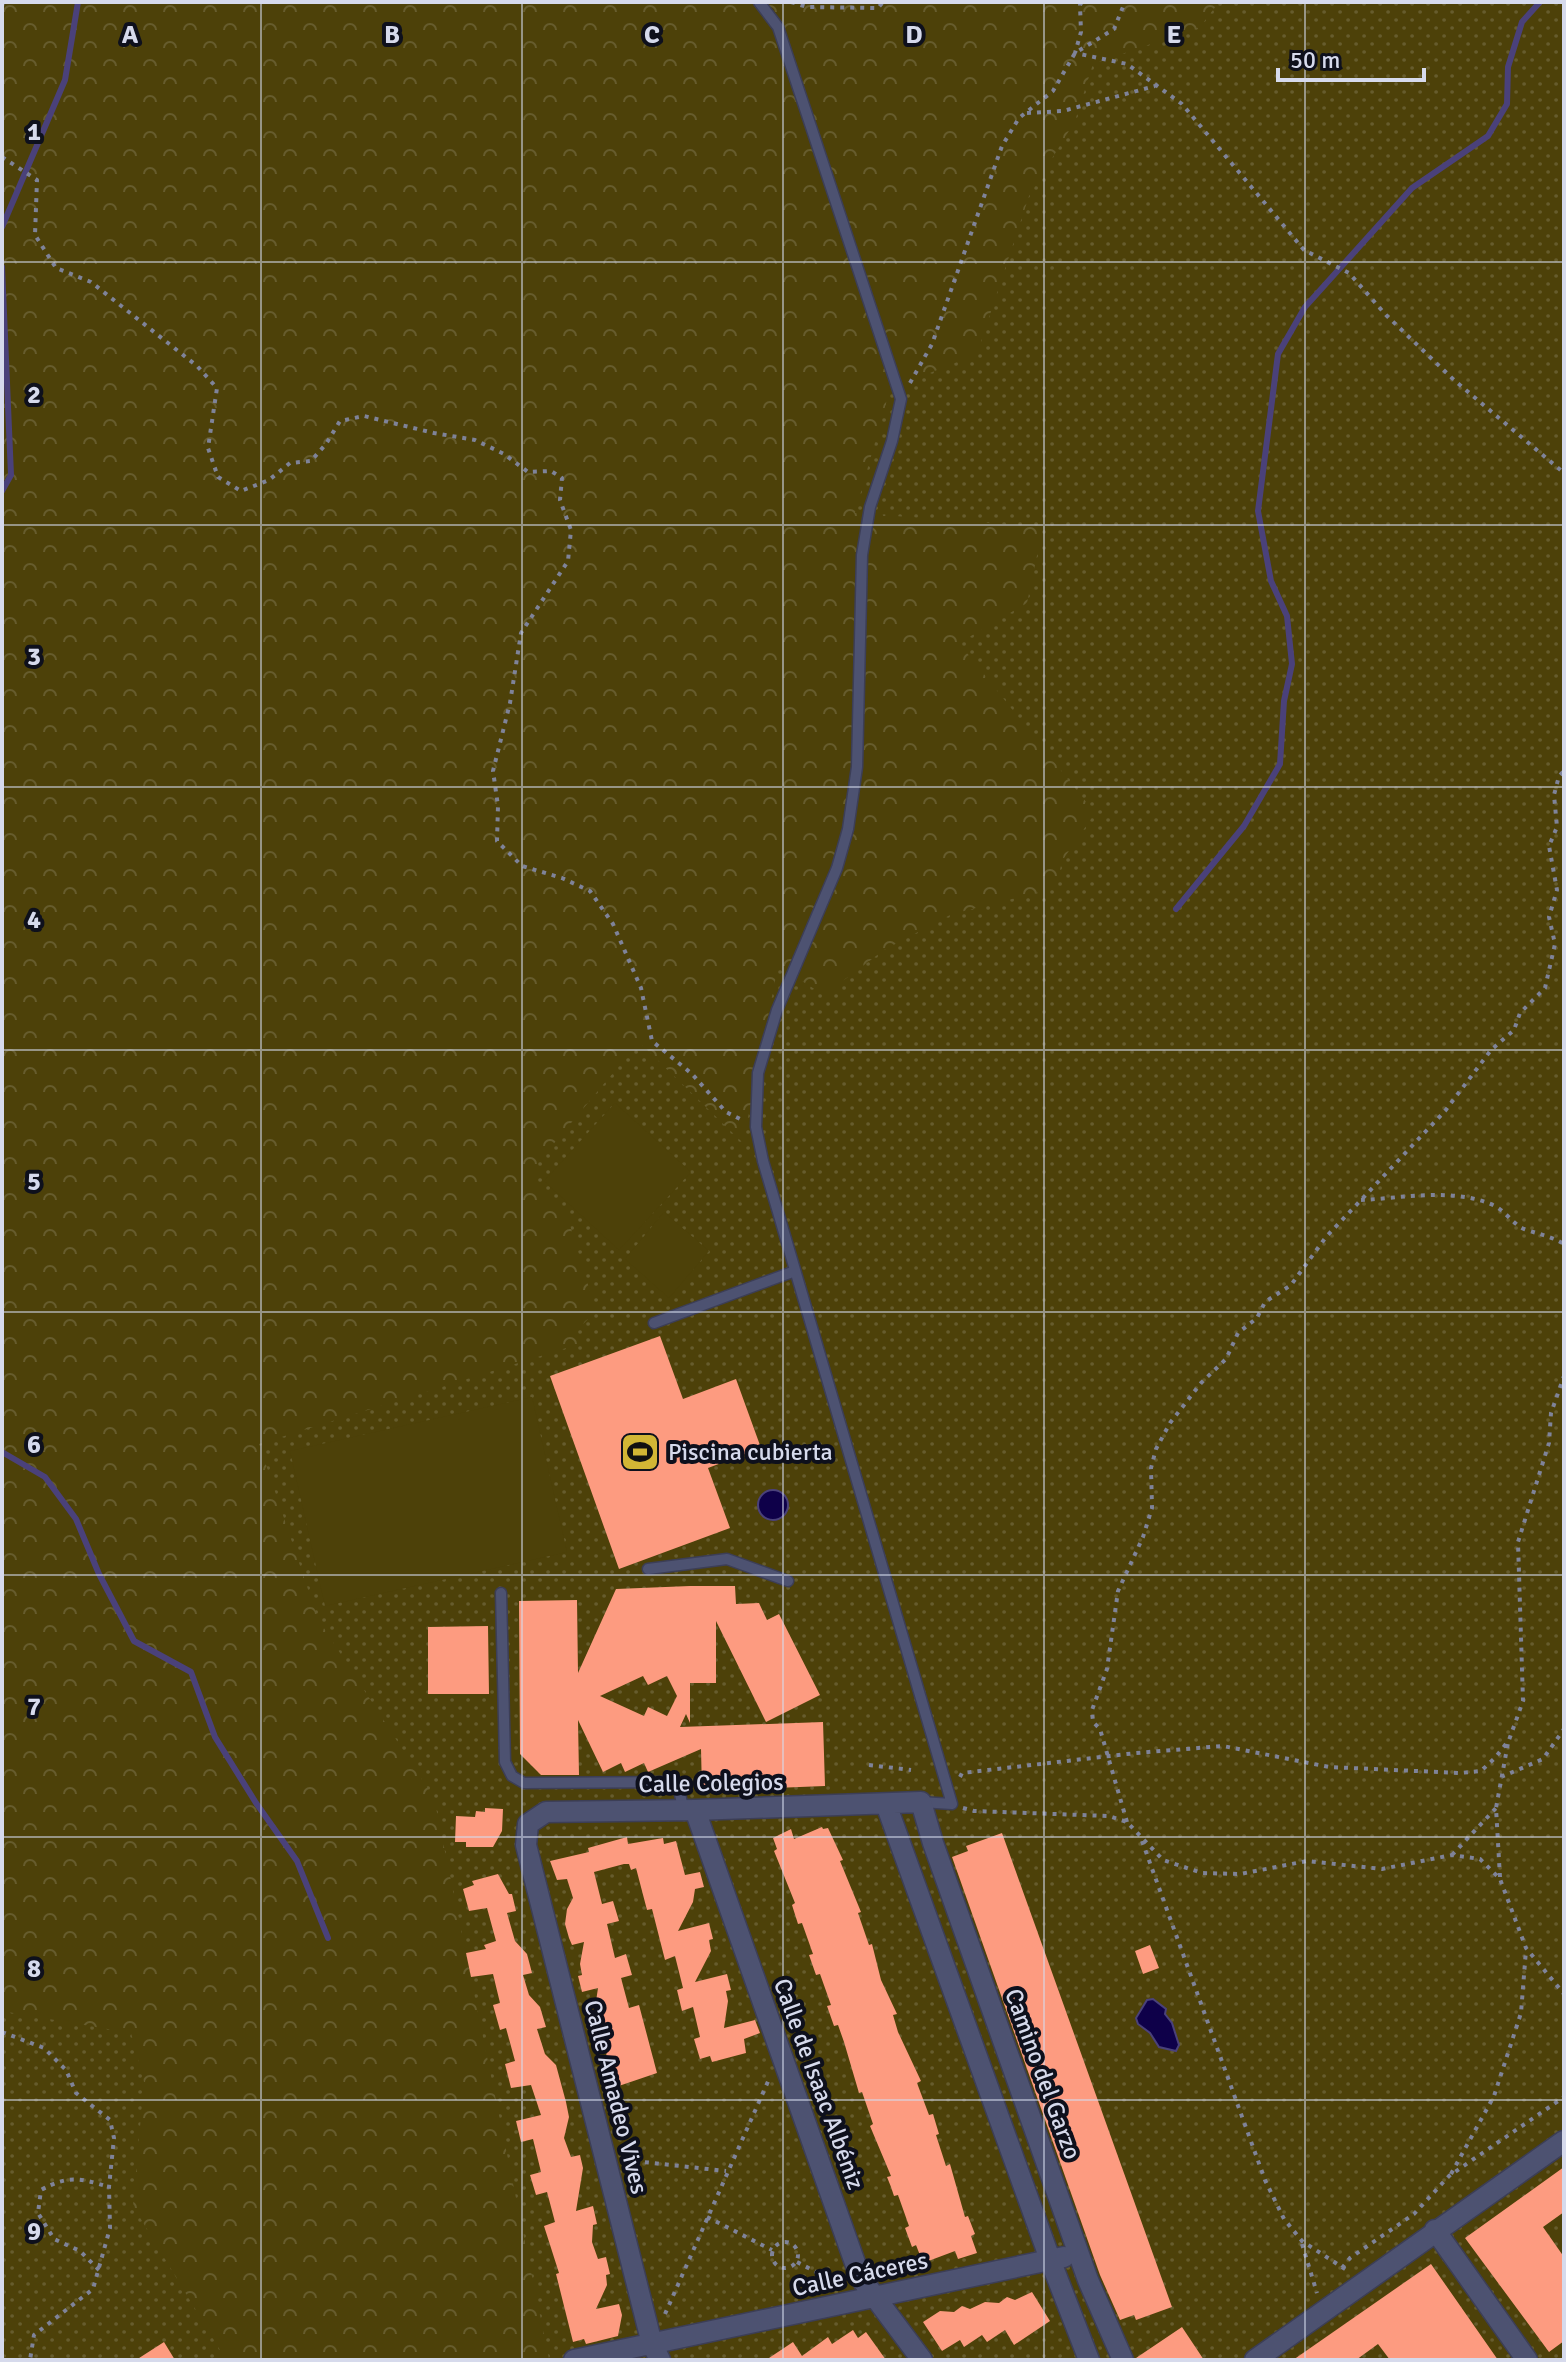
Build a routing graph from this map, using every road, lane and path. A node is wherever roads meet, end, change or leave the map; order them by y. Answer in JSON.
{"nodes":[{"id":1,"x":759,"y":2,"type":"edge"},
{"id":2,"x":791,"y":2,"type":"edge"},
{"id":3,"x":883,"y":2,"type":"edge"},
{"id":4,"x":1082,"y":2,"type":"edge"},
{"id":5,"x":1125,"y":2,"type":"edge"},
{"id":6,"x":1075,"y":53,"type":"junction"},
{"id":7,"x":1157,"y":86,"type":"junction"},
{"id":8,"x":1025,"y":113,"type":"junction"},
{"id":9,"x":2,"y":157,"type":"edge"},
{"id":10,"x":901,"y":399,"type":"junction"},
{"id":11,"x":1564,"y":473,"type":"edge"},
{"id":12,"x":1564,"y":771,"type":"edge"},
{"id":13,"x":756,"y":1127,"type":"junction"},
{"id":14,"x":1361,"y":1200,"type":"junction"},
{"id":15,"x":1564,"y":1244,"type":"edge"},
{"id":16,"x":795,"y":1271,"type":"junction"},
{"id":17,"x":654,"y":1323,"type":"dead end"},
{"id":18,"x":1564,"y":1376,"type":"edge"},
{"id":19,"x":648,"y":1569,"type":"dead end"},
{"id":20,"x":788,"y":1581,"type":"dead end"},
{"id":21,"x":501,"y":1593,"type":"dead end"},
{"id":22,"x":1564,"y":1729,"type":"edge"},
{"id":23,"x":1509,"y":1740,"type":"junction"},
{"id":24,"x":1108,"y":1756,"type":"junction"},
{"id":25,"x":869,"y":1765,"type":"dead end"},
{"id":26,"x":911,"y":1770,"type":"dead end"},
{"id":27,"x":1501,"y":1777,"type":"junction"},
{"id":28,"x":921,"y":1802,"type":"junction"},
{"id":29,"x":886,"y":1804,"type":"junction"},
{"id":30,"x":952,"y":1804,"type":"junction"},
{"id":31,"x":1496,"y":1808,"type":"junction"},
{"id":32,"x":690,"y":1810,"type":"junction"},
{"id":33,"x":1127,"y":1822,"type":"junction"},
{"id":34,"x":1142,"y":1841,"type":"junction"},
{"id":35,"x":526,"y":1845,"type":"joint"},
{"id":36,"x":1452,"y":1855,"type":"junction"},
{"id":37,"x":1500,"y":1879,"type":"junction"},
{"id":38,"x":1526,"y":1948,"type":"junction"},
{"id":39,"x":1564,"y":1994,"type":"edge"},
{"id":40,"x":2,"y":2032,"type":"edge"},
{"id":41,"x":788,"y":2078,"type":"junction"},
{"id":42,"x":1564,"y":2097,"type":"edge"},
{"id":43,"x":1564,"y":2141,"type":"edge"},
{"id":44,"x":605,"y":2158,"type":"junction"},
{"id":45,"x":726,"y":2171,"type":"junction"},
{"id":46,"x":1449,"y":2176,"type":"junction"},
{"id":47,"x":109,"y":2187,"type":"junction"},
{"id":48,"x":707,"y":2217,"type":"junction"},
{"id":49,"x":1435,"y":2230,"type":"junction"},
{"id":50,"x":1302,"y":2241,"type":"junction"},
{"id":51,"x":773,"y":2251,"type":"junction"},
{"id":52,"x":1079,"y":2253,"type":"junction"},
{"id":53,"x":797,"y":2262,"type":"junction"},
{"id":54,"x":1051,"y":2262,"type":"junction"},
{"id":55,"x":1342,"y":2268,"type":"junction"},
{"id":56,"x":99,"y":2270,"type":"junction"},
{"id":57,"x":1363,"y":2281,"type":"junction"},
{"id":58,"x":876,"y":2297,"type":"junction"},
{"id":59,"x":835,"y":2306,"type":"junction"},
{"id":60,"x":1319,"y":2313,"type":"junction"},
{"id":61,"x":653,"y":2343,"type":"edge"},
{"id":62,"x":30,"y":2360,"type":"edge"},
{"id":63,"x":574,"y":2360,"type":"edge"},
{"id":64,"x":922,"y":2360,"type":"edge"},
{"id":65,"x":1089,"y":2360,"type":"edge"},
{"id":66,"x":1123,"y":2360,"type":"edge"},
{"id":67,"x":1255,"y":2360,"type":"edge"},
{"id":68,"x":1527,"y":2360,"type":"edge"}],
"edges":[{"from":1,"to":10,"type":"lane"},
{"from":2,"to":3,"type":"path"},
{"from":4,"to":6,"type":"path"},
{"from":5,"to":6,"type":"path"},
{"from":6,"to":7,"type":"path"},
{"from":6,"to":8,"type":"path"},
{"from":7,"to":8,"type":"path"},
{"from":7,"to":11,"type":"path"},
{"from":8,"to":10,"type":"path"},
{"from":9,"to":13,"type":"path"},
{"from":10,"to":13,"type":"lane"},
{"from":12,"to":14,"type":"path"},
{"from":13,"to":16,"type":"lane"},
{"from":14,"to":15,"type":"path"},
{"from":14,"to":24,"type":"path"},
{"from":16,"to":17,"type":"lane"},
{"from":16,"to":30,"type":"lane"},
{"from":18,"to":23,"type":"path"},
{"from":19,"to":20,"type":"lane"},
{"from":21,"to":32,"type":"lane"},
{"from":22,"to":27,"type":"path"},
{"from":23,"to":24,"type":"path"},
{"from":23,"to":27,"type":"path"},
{"from":24,"to":30,"type":"path"},
{"from":24,"to":33,"type":"path"},
{"from":25,"to":26,"type":"path"},
{"from":27,"to":31,"type":"path"},
{"from":28,"to":29,"type":"street","name":"Calle Colegios"},
{"from":28,"to":30,"type":"lane"},
{"from":28,"to":52,"type":"street","name":"Camino del Garzo"},
{"from":29,"to":32,"type":"street","name":"Calle Colegios"},
{"from":29,"to":54,"type":"street"},
{"from":30,"to":33,"type":"path"},
{"from":31,"to":36,"type":"path"},
{"from":31,"to":37,"type":"path"},
{"from":32,"to":35,"type":"street","name":"Calle Colegios"},
{"from":32,"to":41,"type":"street","name":"Calle de Isaac Albéniz"},
{"from":33,"to":34,"type":"path"},
{"from":34,"to":36,"type":"path"},
{"from":34,"to":50,"type":"path"},
{"from":35,"to":44,"type":"street","name":"Calle Amadeo Vives"},
{"from":36,"to":37,"type":"path"},
{"from":37,"to":38,"type":"path"},
{"from":38,"to":39,"type":"path"},
{"from":38,"to":46,"type":"path"},
{"from":40,"to":47,"type":"path"},
{"from":41,"to":45,"type":"path"},
{"from":41,"to":58,"type":"street","name":"Calle de Isaac Albéniz"},
{"from":42,"to":46,"type":"path"},
{"from":43,"to":49,"type":"street"},
{"from":44,"to":45,"type":"path"},
{"from":44,"to":61,"type":"street","name":"Calle Amadeo Vives"},
{"from":45,"to":48,"type":"path"},
{"from":46,"to":55,"type":"path"},
{"from":47,"to":56,"type":"path"},
{"from":47,"to":56,"type":"path"},
{"from":48,"to":51,"type":"path"},
{"from":48,"to":61,"type":"path"},
{"from":49,"to":57,"type":"street"},
{"from":49,"to":68,"type":"street"},
{"from":50,"to":55,"type":"path"},
{"from":50,"to":60,"type":"path"},
{"from":51,"to":53,"type":"path"},
{"from":51,"to":53,"type":"path"},
{"from":52,"to":54,"type":"street","name":"Calle Cáceres"},
{"from":52,"to":66,"type":"street","name":"Camino del Garzo"},
{"from":53,"to":59,"type":"path"},
{"from":54,"to":58,"type":"street","name":"Calle Cáceres"},
{"from":54,"to":65,"type":"street"},
{"from":55,"to":57,"type":"path"},
{"from":56,"to":62,"type":"path"},
{"from":57,"to":60,"type":"street"},
{"from":58,"to":59,"type":"street","name":"Calle Cáceres"},
{"from":58,"to":64,"type":"street","name":"Calle de Isaac Albéniz"},
{"from":59,"to":61,"type":"street","name":"Calle Cáceres"},
{"from":60,"to":67,"type":"street"},
{"from":61,"to":63,"type":"street","name":"Calle Cáceres"}]}
